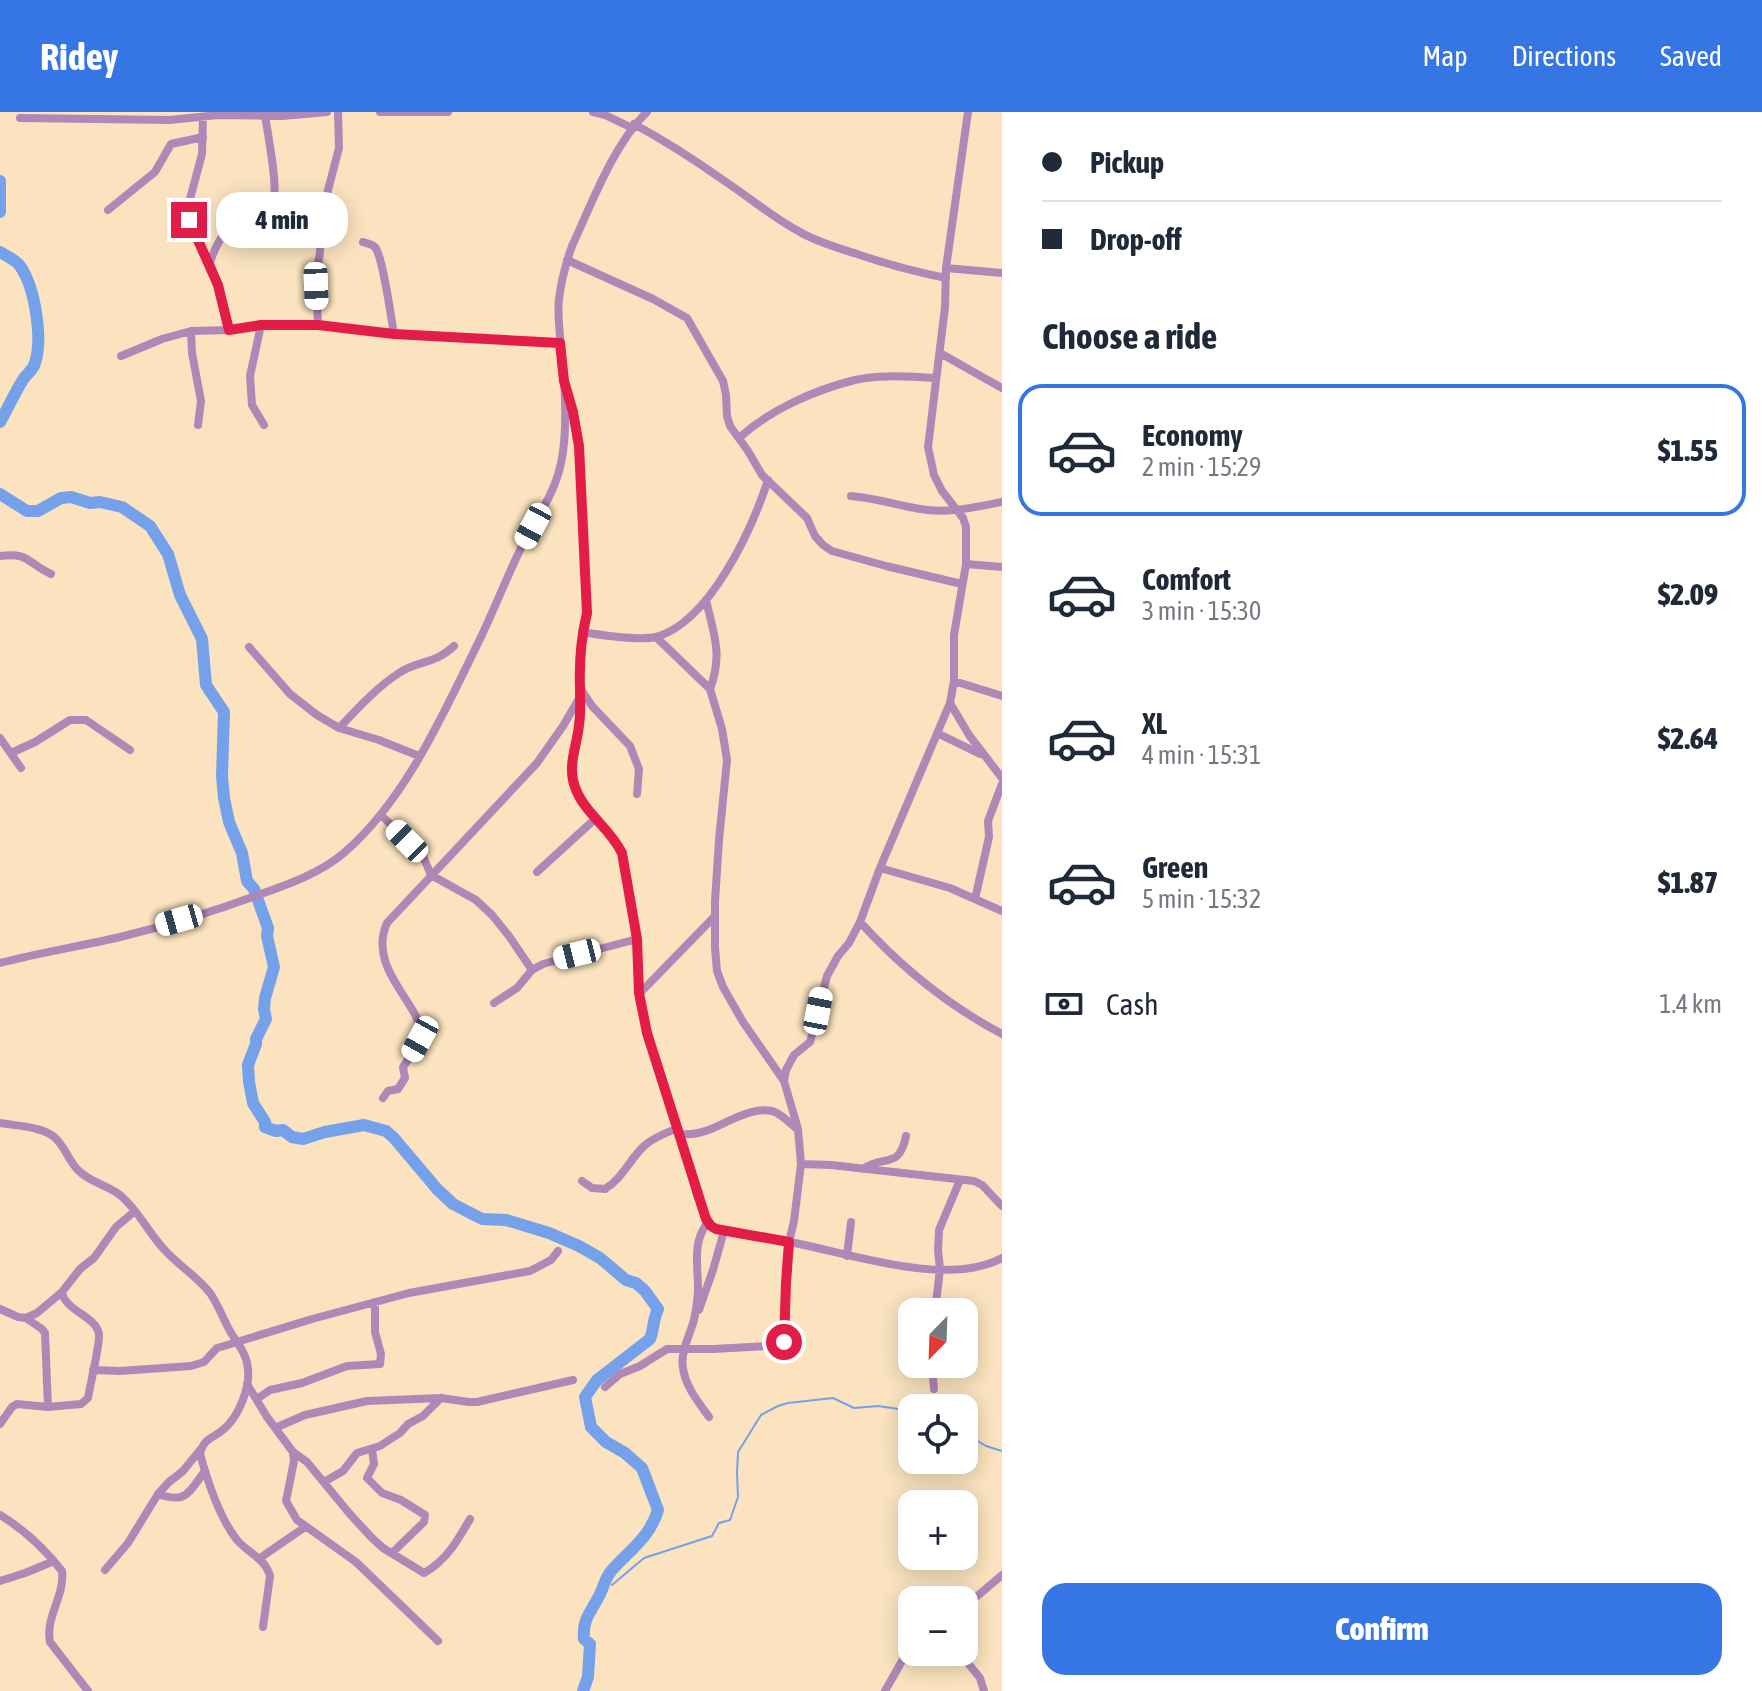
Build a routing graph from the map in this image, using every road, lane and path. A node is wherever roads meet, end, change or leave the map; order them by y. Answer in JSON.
{"nodes":[{"id":1,"x":327,"y":112,"type":"edge"},
{"id":2,"x":338,"y":112,"type":"edge"},
{"id":3,"x":380,"y":112,"type":"edge"},
{"id":4,"x":448,"y":112,"type":"edge"},
{"id":5,"x":593,"y":112,"type":"edge"},
{"id":6,"x":647,"y":112,"type":"edge"},
{"id":7,"x":968,"y":112,"type":"edge"},
{"id":8,"x":265,"y":115,"type":"junction"},
{"id":9,"x":199,"y":116,"type":"edge"},
{"id":10,"x":20,"y":118,"type":"dead end"},
{"id":11,"x":633,"y":126,"type":"junction"},
{"id":12,"x":203,"y":137,"type":"junction"},
{"id":13,"x":108,"y":210,"type":"dead end"},
{"id":14,"x":363,"y":242,"type":"dead end"},
{"id":15,"x":567,"y":260,"type":"junction"},
{"id":16,"x":210,"y":263,"type":"junction"},
{"id":17,"x":946,"y":268,"type":"junction"},
{"id":18,"x":1002,"y":273,"type":"edge"},
{"id":19,"x":946,"y":278,"type":"junction"},
{"id":20,"x":261,"y":325,"type":"junction"},
{"id":21,"x":318,"y":325,"type":"junction"},
{"id":22,"x":229,"y":330,"type":"junction"},
{"id":23,"x":191,"y":331,"type":"junction"},
{"id":24,"x":394,"y":334,"type":"junction"},
{"id":25,"x":560,"y":343,"type":"junction"},
{"id":26,"x":940,"y":353,"type":"junction"},
{"id":27,"x":121,"y":356,"type":"dead end"},
{"id":28,"x":936,"y":378,"type":"junction"},
{"id":29,"x":564,"y":381,"type":"junction"},
{"id":30,"x":1002,"y":388,"type":"edge"},
{"id":31,"x":198,"y":425,"type":"dead end"},
{"id":32,"x":264,"y":425,"type":"dead end"},
{"id":33,"x":739,"y":438,"type":"junction"},
{"id":34,"x":768,"y":480,"type":"junction"},
{"id":35,"x":851,"y":496,"type":"dead end"},
{"id":36,"x":1002,"y":502,"type":"edge"},
{"id":37,"x":958,"y":510,"type":"junction"},
{"id":38,"x":0,"y":556,"type":"edge"},
{"id":39,"x":966,"y":564,"type":"junction"},
{"id":40,"x":1002,"y":567,"type":"edge"},
{"id":41,"x":51,"y":574,"type":"dead end"},
{"id":42,"x":962,"y":584,"type":"junction"},
{"id":43,"x":706,"y":600,"type":"junction"},
{"id":44,"x":582,"y":632,"type":"junction"},
{"id":45,"x":656,"y":637,"type":"junction"},
{"id":46,"x":454,"y":646,"type":"dead end"},
{"id":47,"x":249,"y":647,"type":"dead end"},
{"id":48,"x":954,"y":681,"type":"junction"},
{"id":49,"x":710,"y":689,"type":"junction"},
{"id":50,"x":580,"y":692,"type":"junction"},
{"id":51,"x":1002,"y":696,"type":"edge"},
{"id":52,"x":950,"y":703,"type":"junction"},
{"id":53,"x":339,"y":728,"type":"junction"},
{"id":54,"x":937,"y":733,"type":"junction"},
{"id":55,"x":0,"y":738,"type":"edge"},
{"id":56,"x":130,"y":750,"type":"dead end"},
{"id":57,"x":11,"y":753,"type":"junction"},
{"id":58,"x":419,"y":756,"type":"junction"},
{"id":59,"x":984,"y":756,"type":"junction"},
{"id":60,"x":21,"y":768,"type":"dead end"},
{"id":61,"x":1001,"y":777,"type":"edge"},
{"id":62,"x":637,"y":794,"type":"dead end"},
{"id":63,"x":381,"y":815,"type":"junction"},
{"id":64,"x":595,"y":819,"type":"junction"},
{"id":65,"x":880,"y":868,"type":"junction"},
{"id":66,"x":537,"y":872,"type":"dead end"},
{"id":67,"x":431,"y":875,"type":"junction"},
{"id":68,"x":975,"y":899,"type":"junction"},
{"id":69,"x":1002,"y":911,"type":"edge"},
{"id":70,"x":715,"y":917,"type":"junction"},
{"id":71,"x":860,"y":922,"type":"junction"},
{"id":72,"x":637,"y":939,"type":"junction"},
{"id":73,"x":0,"y":963,"type":"edge"},
{"id":74,"x":532,"y":970,"type":"junction"},
{"id":75,"x":639,"y":993,"type":"junction"},
{"id":76,"x":494,"y":1003,"type":"dead end"},
{"id":77,"x":1002,"y":1034,"type":"edge"},
{"id":78,"x":784,"y":1081,"type":"junction"},
{"id":79,"x":383,"y":1098,"type":"dead end"},
{"id":80,"x":0,"y":1123,"type":"edge"},
{"id":81,"x":798,"y":1129,"type":"junction"},
{"id":82,"x":679,"y":1131,"type":"junction"},
{"id":83,"x":906,"y":1136,"type":"dead end"},
{"id":84,"x":801,"y":1164,"type":"junction"},
{"id":85,"x":863,"y":1169,"type":"junction"},
{"id":86,"x":960,"y":1180,"type":"junction"},
{"id":87,"x":582,"y":1181,"type":"dead end"},
{"id":88,"x":1002,"y":1206,"type":"edge"},
{"id":89,"x":135,"y":1211,"type":"junction"},
{"id":90,"x":708,"y":1222,"type":"junction"},
{"id":91,"x":851,"y":1222,"type":"dead end"},
{"id":92,"x":724,"y":1231,"type":"junction"},
{"id":93,"x":789,"y":1242,"type":"junction"},
{"id":94,"x":558,"y":1251,"type":"dead end"},
{"id":95,"x":847,"y":1256,"type":"junction"},
{"id":96,"x":1002,"y":1258,"type":"edge"},
{"id":97,"x":940,"y":1269,"type":"junction"},
{"id":98,"x":62,"y":1292,"type":"junction"},
{"id":99,"x":937,"y":1298,"type":"edge"},
{"id":100,"x":375,"y":1302,"type":"junction"},
{"id":101,"x":0,"y":1309,"type":"edge"},
{"id":102,"x":26,"y":1318,"type":"junction"},
{"id":103,"x":694,"y":1319,"type":"junction"},
{"id":104,"x":236,"y":1342,"type":"junction"},
{"id":105,"x":685,"y":1349,"type":"junction"},
{"id":106,"x":93,"y":1370,"type":"junction"},
{"id":107,"x":933,"y":1378,"type":"edge"},
{"id":108,"x":573,"y":1380,"type":"dead end"},
{"id":109,"x":247,"y":1384,"type":"junction"},
{"id":110,"x":605,"y":1387,"type":"dead end"},
{"id":111,"x":934,"y":1389,"type":"dead end"},
{"id":112,"x":441,"y":1398,"type":"junction"},
{"id":113,"x":257,"y":1399,"type":"junction"},
{"id":114,"x":48,"y":1407,"type":"junction"},
{"id":115,"x":709,"y":1417,"type":"dead end"},
{"id":116,"x":0,"y":1424,"type":"edge"},
{"id":117,"x":275,"y":1428,"type":"junction"},
{"id":118,"x":200,"y":1449,"type":"junction"},
{"id":119,"x":372,"y":1449,"type":"junction"},
{"id":120,"x":293,"y":1452,"type":"junction"},
{"id":121,"x":205,"y":1471,"type":"junction"},
{"id":122,"x":324,"y":1482,"type":"junction"},
{"id":123,"x":158,"y":1494,"type":"junction"},
{"id":124,"x":0,"y":1515,"type":"edge"},
{"id":125,"x":470,"y":1519,"type":"dead end"},
{"id":126,"x":305,"y":1527,"type":"junction"},
{"id":127,"x":392,"y":1553,"type":"junction"},
{"id":128,"x":260,"y":1558,"type":"junction"},
{"id":129,"x":54,"y":1561,"type":"junction"},
{"id":130,"x":105,"y":1570,"type":"dead end"},
{"id":131,"x":1002,"y":1575,"type":"edge"},
{"id":132,"x":0,"y":1581,"type":"edge"},
{"id":133,"x":978,"y":1595,"type":"edge"},
{"id":134,"x":263,"y":1627,"type":"dead end"},
{"id":135,"x":438,"y":1641,"type":"dead end"},
{"id":136,"x":899,"y":1666,"type":"edge"},
{"id":137,"x":970,"y":1666,"type":"edge"},
{"id":138,"x":84,"y":1689,"type":"edge"},
{"id":139,"x":885,"y":1691,"type":"edge"},
{"id":140,"x":984,"y":1691,"type":"edge"}],
"edges":[{"from":1,"to":8,"type":"street"},
{"from":2,"to":21,"type":"street"},
{"from":3,"to":4,"type":"street"},
{"from":5,"to":11,"type":"street"},
{"from":6,"to":11,"type":"street"},
{"from":7,"to":17,"type":"street"},
{"from":8,"to":9,"type":"street"},
{"from":8,"to":16,"type":"street"},
{"from":9,"to":10,"type":"street"},
{"from":9,"to":12,"type":"street"},
{"from":11,"to":15,"type":"street"},
{"from":11,"to":19,"type":"street"},
{"from":12,"to":13,"type":"street"},
{"from":12,"to":16,"type":"street"},
{"from":14,"to":24,"type":"street"},
{"from":15,"to":25,"type":"street"},
{"from":15,"to":33,"type":"street"},
{"from":16,"to":22,"type":"street"},
{"from":17,"to":18,"type":"street"},
{"from":17,"to":19,"type":"street"},
{"from":19,"to":26,"type":"street"},
{"from":20,"to":21,"type":"street"},
{"from":20,"to":22,"type":"street"},
{"from":20,"to":32,"type":"street"},
{"from":21,"to":24,"type":"street"},
{"from":22,"to":23,"type":"street"},
{"from":23,"to":27,"type":"street"},
{"from":23,"to":31,"type":"street"},
{"from":24,"to":25,"type":"street"},
{"from":25,"to":29,"type":"street"},
{"from":26,"to":28,"type":"street"},
{"from":26,"to":30,"type":"street"},
{"from":28,"to":33,"type":"street"},
{"from":28,"to":37,"type":"street"},
{"from":29,"to":44,"type":"street"},
{"from":29,"to":58,"type":"street"},
{"from":33,"to":34,"type":"street"},
{"from":34,"to":42,"type":"street"},
{"from":34,"to":43,"type":"street"},
{"from":35,"to":37,"type":"street"},
{"from":36,"to":37,"type":"street"},
{"from":37,"to":39,"type":"street"},
{"from":38,"to":41,"type":"street"},
{"from":39,"to":40,"type":"street"},
{"from":39,"to":42,"type":"street"},
{"from":42,"to":48,"type":"street"},
{"from":43,"to":45,"type":"street"},
{"from":43,"to":49,"type":"street"},
{"from":44,"to":45,"type":"street"},
{"from":44,"to":50,"type":"street"},
{"from":45,"to":49,"type":"street"},
{"from":46,"to":53,"type":"street"},
{"from":47,"to":53,"type":"street"},
{"from":48,"to":51,"type":"street"},
{"from":48,"to":52,"type":"street"},
{"from":49,"to":70,"type":"street"},
{"from":50,"to":62,"type":"street"},
{"from":50,"to":64,"type":"street"},
{"from":50,"to":67,"type":"street"},
{"from":52,"to":54,"type":"street"},
{"from":52,"to":59,"type":"street"},
{"from":53,"to":58,"type":"street"},
{"from":54,"to":59,"type":"street"},
{"from":54,"to":65,"type":"street"},
{"from":55,"to":57,"type":"street"},
{"from":56,"to":57,"type":"street"},
{"from":57,"to":60,"type":"street"},
{"from":58,"to":63,"type":"street"},
{"from":59,"to":61,"type":"street"},
{"from":61,"to":68,"type":"street"},
{"from":63,"to":67,"type":"street"},
{"from":63,"to":73,"type":"street"},
{"from":64,"to":66,"type":"street"},
{"from":64,"to":72,"type":"street"},
{"from":65,"to":68,"type":"street"},
{"from":65,"to":71,"type":"street"},
{"from":67,"to":74,"type":"street"},
{"from":67,"to":79,"type":"street"},
{"from":68,"to":69,"type":"street"},
{"from":70,"to":75,"type":"street"},
{"from":70,"to":78,"type":"street"},
{"from":71,"to":77,"type":"street"},
{"from":71,"to":78,"type":"street"},
{"from":72,"to":74,"type":"street"},
{"from":72,"to":75,"type":"street"},
{"from":74,"to":76,"type":"street"},
{"from":75,"to":82,"type":"street"},
{"from":78,"to":81,"type":"street"},
{"from":80,"to":89,"type":"street"},
{"from":81,"to":82,"type":"street"},
{"from":81,"to":84,"type":"street"},
{"from":82,"to":87,"type":"street"},
{"from":82,"to":90,"type":"street"},
{"from":83,"to":85,"type":"street"},
{"from":84,"to":85,"type":"street"},
{"from":84,"to":93,"type":"street"},
{"from":85,"to":86,"type":"street"},
{"from":86,"to":88,"type":"street"},
{"from":86,"to":97,"type":"street"},
{"from":89,"to":98,"type":"street"},
{"from":89,"to":104,"type":"street"},
{"from":90,"to":92,"type":"street"},
{"from":90,"to":103,"type":"street"},
{"from":91,"to":95,"type":"street"},
{"from":92,"to":93,"type":"street"},
{"from":92,"to":103,"type":"street"},
{"from":93,"to":95,"type":"street"},
{"from":93,"to":105,"type":"street"},
{"from":94,"to":100,"type":"street"},
{"from":95,"to":97,"type":"street"},
{"from":96,"to":97,"type":"street"},
{"from":97,"to":99,"type":"street"},
{"from":98,"to":102,"type":"street"},
{"from":98,"to":106,"type":"street"},
{"from":100,"to":104,"type":"street"},
{"from":100,"to":113,"type":"street"},
{"from":101,"to":102,"type":"street"},
{"from":102,"to":114,"type":"street"},
{"from":103,"to":105,"type":"street"},
{"from":104,"to":106,"type":"street"},
{"from":104,"to":109,"type":"street"},
{"from":105,"to":110,"type":"street"},
{"from":105,"to":115,"type":"street"},
{"from":106,"to":114,"type":"street"},
{"from":107,"to":111,"type":"street"},
{"from":108,"to":112,"type":"street"},
{"from":109,"to":113,"type":"street"},
{"from":109,"to":118,"type":"street"},
{"from":112,"to":117,"type":"street"},
{"from":112,"to":119,"type":"street"},
{"from":113,"to":117,"type":"street"},
{"from":114,"to":116,"type":"street"},
{"from":117,"to":120,"type":"street"},
{"from":118,"to":121,"type":"street"},
{"from":118,"to":123,"type":"street"},
{"from":119,"to":122,"type":"street"},
{"from":119,"to":127,"type":"street"},
{"from":120,"to":122,"type":"street"},
{"from":120,"to":126,"type":"street"},
{"from":121,"to":123,"type":"street"},
{"from":121,"to":128,"type":"street"},
{"from":122,"to":127,"type":"street"},
{"from":123,"to":130,"type":"street"},
{"from":124,"to":129,"type":"street"},
{"from":125,"to":127,"type":"street"},
{"from":126,"to":128,"type":"street"},
{"from":126,"to":135,"type":"street"},
{"from":128,"to":134,"type":"street"},
{"from":129,"to":132,"type":"street"},
{"from":129,"to":138,"type":"street"},
{"from":131,"to":133,"type":"street"},
{"from":136,"to":139,"type":"street"},
{"from":137,"to":140,"type":"street"}]}
